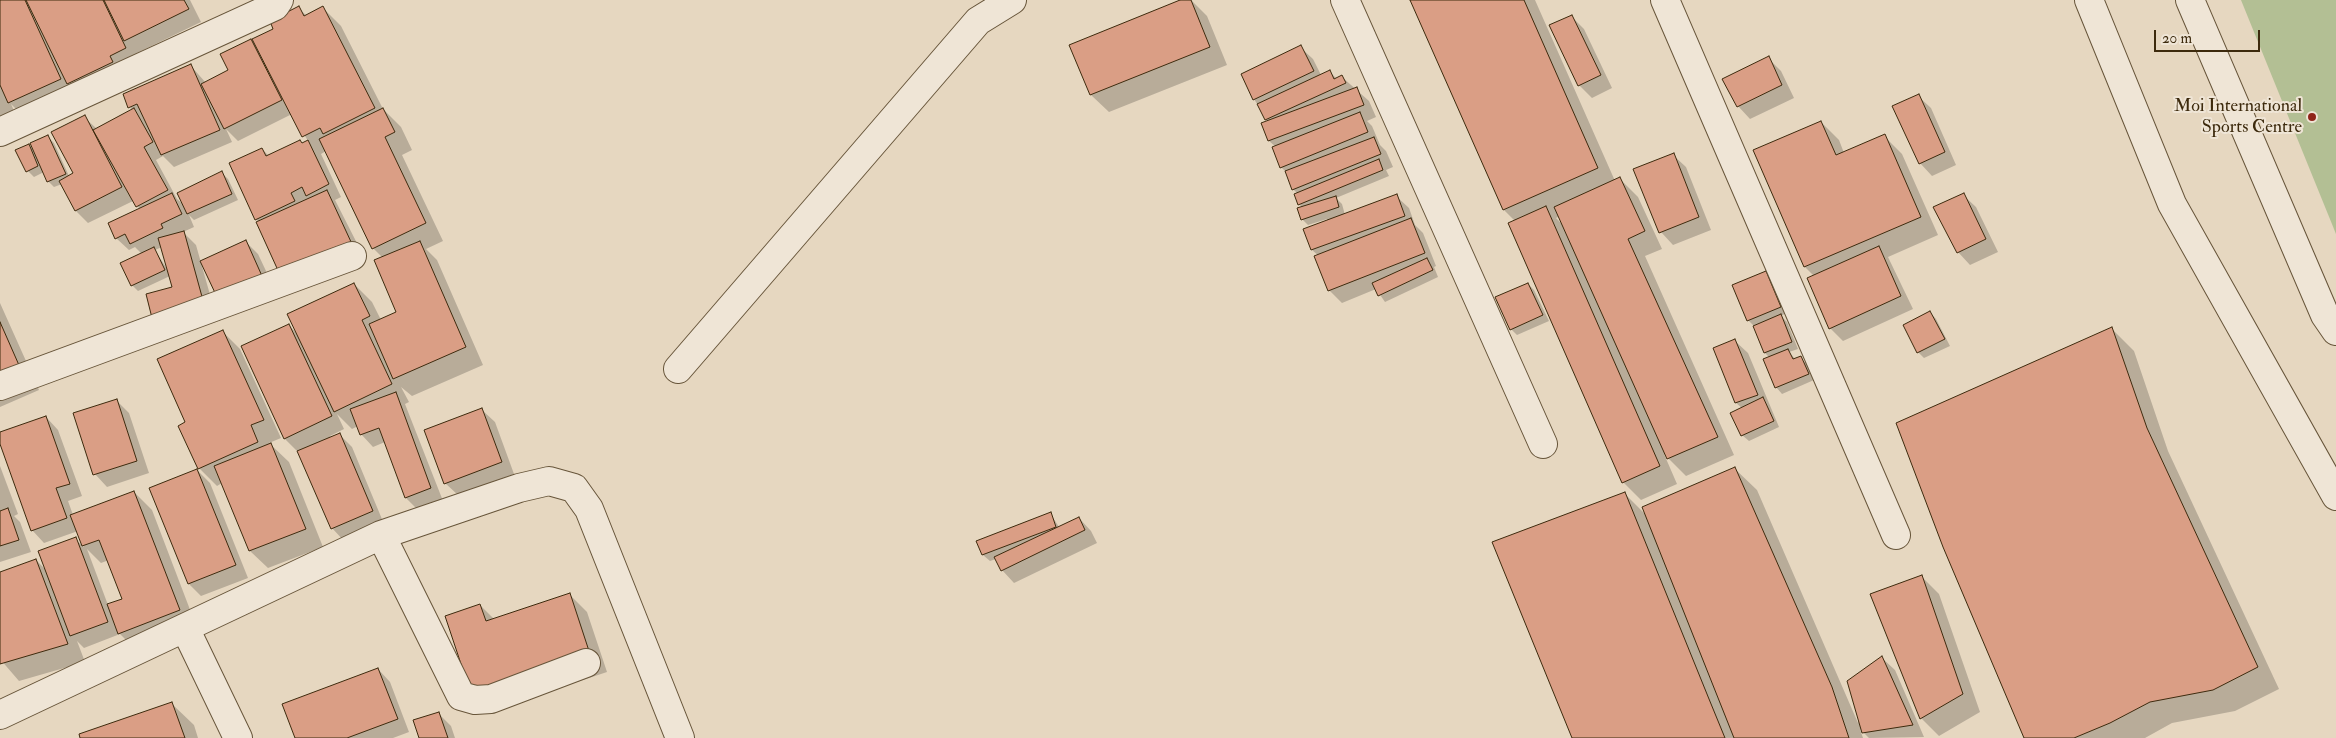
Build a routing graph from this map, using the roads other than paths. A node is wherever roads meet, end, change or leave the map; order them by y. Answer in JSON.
{"nodes":[{"id":1,"x":279,"y":0,"type":"edge"},
{"id":2,"x":1012,"y":0,"type":"edge"},
{"id":3,"x":1345,"y":0,"type":"edge"},
{"id":4,"x":1665,"y":0,"type":"edge"},
{"id":5,"x":2089,"y":0,"type":"edge"},
{"id":6,"x":2190,"y":0,"type":"edge"},
{"id":7,"x":0,"y":132,"type":"edge"},
{"id":8,"x":352,"y":256,"type":"dead end"},
{"id":9,"x":2336,"y":331,"type":"edge"},
{"id":10,"x":678,"y":369,"type":"dead end"},
{"id":11,"x":0,"y":386,"type":"edge"},
{"id":12,"x":1543,"y":444,"type":"dead end"},
{"id":13,"x":2336,"y":496,"type":"edge"},
{"id":14,"x":381,"y":535,"type":"junction"},
{"id":15,"x":1896,"y":535,"type":"dead end"},
{"id":16,"x":185,"y":628,"type":"junction"},
{"id":17,"x":586,"y":663,"type":"dead end"},
{"id":18,"x":0,"y":715,"type":"edge"},
{"id":19,"x":238,"y":738,"type":"edge"},
{"id":20,"x":680,"y":738,"type":"edge"}],
"edges":[{"from":1,"to":7,"type":"street"},
{"from":2,"to":10,"type":"street"},
{"from":3,"to":12,"type":"street"},
{"from":4,"to":15,"type":"street"},
{"from":5,"to":13,"type":"street"},
{"from":6,"to":9,"type":"street"},
{"from":8,"to":11,"type":"street"},
{"from":14,"to":16,"type":"street"},
{"from":14,"to":17,"type":"street"},
{"from":14,"to":20,"type":"street"},
{"from":16,"to":18,"type":"street"},
{"from":16,"to":19,"type":"street"}]}
